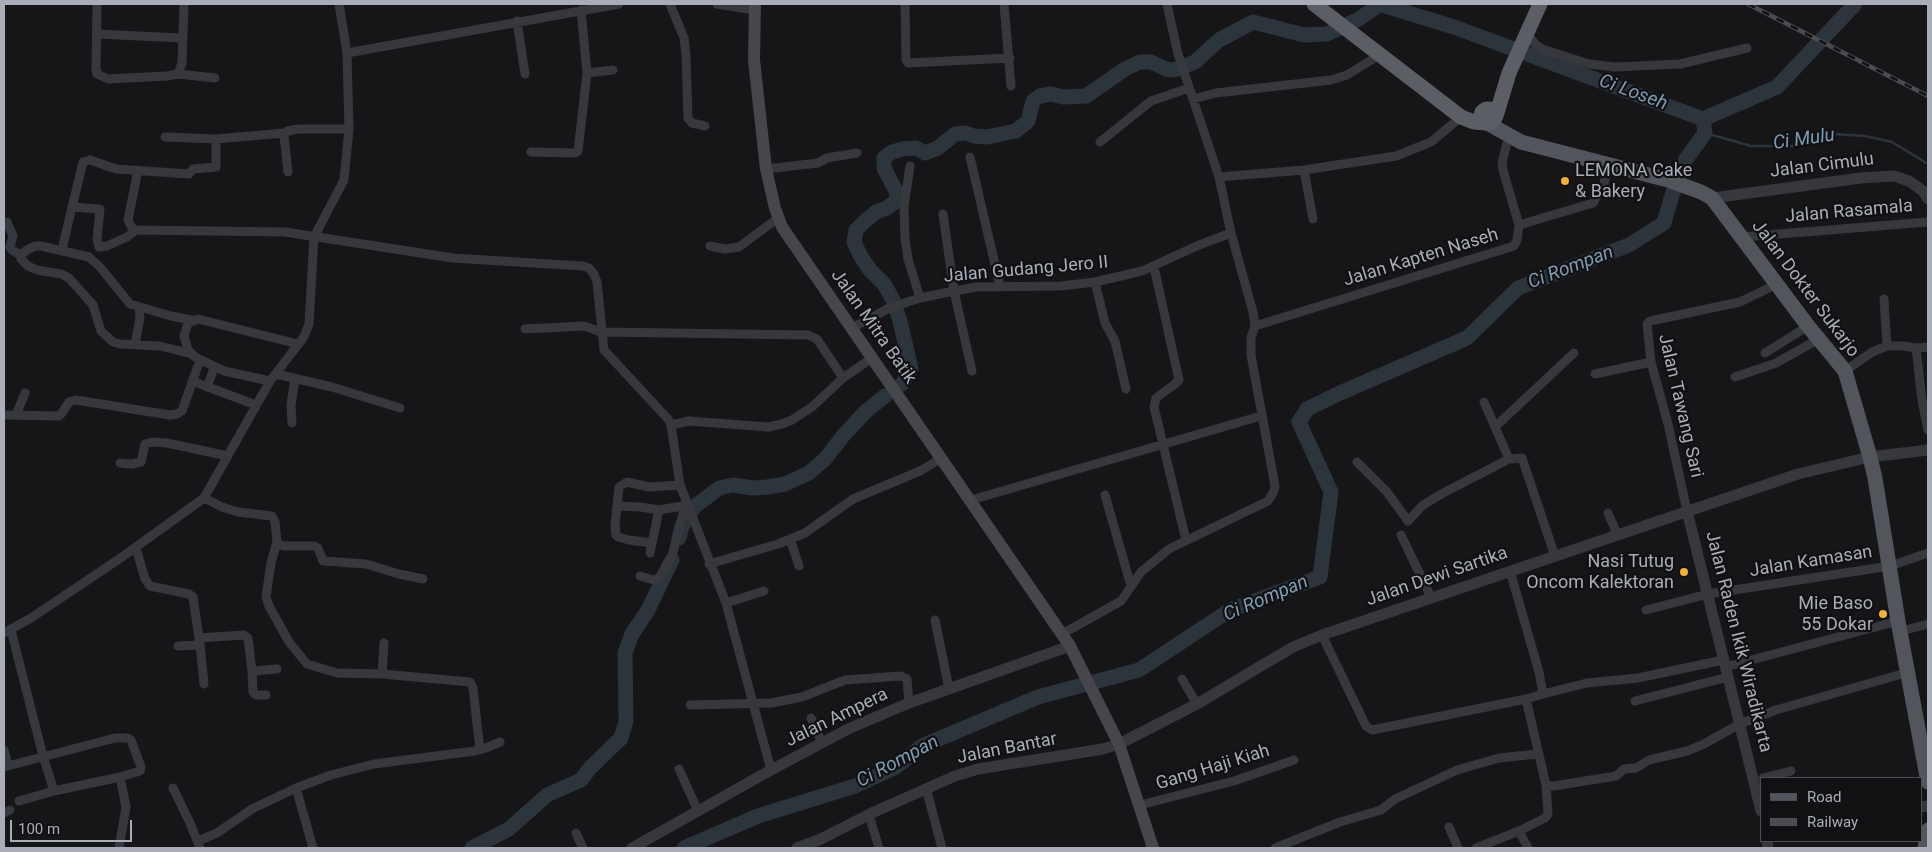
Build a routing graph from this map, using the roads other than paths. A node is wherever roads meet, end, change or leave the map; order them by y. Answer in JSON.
{"nodes":[{"id":1,"x":97,"y":4,"type":"edge"},
{"id":2,"x":184,"y":4,"type":"edge"},
{"id":3,"x":339,"y":4,"type":"edge"},
{"id":4,"x":619,"y":4,"type":"edge"},
{"id":5,"x":670,"y":4,"type":"edge"},
{"id":6,"x":716,"y":4,"type":"edge"},
{"id":7,"x":905,"y":4,"type":"edge"},
{"id":8,"x":1004,"y":4,"type":"edge"},
{"id":9,"x":1167,"y":4,"type":"edge"},
{"id":10,"x":1314,"y":4,"type":"edge"},
{"id":11,"x":1540,"y":4,"type":"edge"},
{"id":12,"x":754,"y":7,"type":"edge"},
{"id":13,"x":581,"y":10,"type":"junction"},
{"id":14,"x":517,"y":21,"type":"junction"},
{"id":15,"x":97,"y":34,"type":"junction"},
{"id":16,"x":1526,"y":36,"type":"junction"},
{"id":17,"x":182,"y":38,"type":"junction"},
{"id":18,"x":1747,"y":48,"type":"dead end"},
{"id":19,"x":347,"y":53,"type":"junction"},
{"id":20,"x":1381,"y":54,"type":"junction"},
{"id":21,"x":1010,"y":58,"type":"junction"},
{"id":22,"x":613,"y":70,"type":"dead end"},
{"id":23,"x":588,"y":73,"type":"junction"},
{"id":24,"x":178,"y":74,"type":"junction"},
{"id":25,"x":526,"y":74,"type":"dead end"},
{"id":26,"x":216,"y":78,"type":"dead end"},
{"id":27,"x":1011,"y":86,"type":"dead end"},
{"id":28,"x":1190,"y":88,"type":"junction"},
{"id":29,"x":1193,"y":99,"type":"junction"},
{"id":30,"x":1461,"y":117,"type":"junction"},
{"id":31,"x":1489,"y":117,"type":"junction"},
{"id":32,"x":705,"y":126,"type":"dead end"},
{"id":33,"x":349,"y":128,"type":"junction"},
{"id":34,"x":285,"y":132,"type":"junction"},
{"id":35,"x":166,"y":137,"type":"dead end"},
{"id":36,"x":216,"y":138,"type":"junction"},
{"id":37,"x":1515,"y":139,"type":"junction"},
{"id":38,"x":1100,"y":142,"type":"dead end"},
{"id":39,"x":531,"y":152,"type":"dead end"},
{"id":40,"x":857,"y":153,"type":"dead end"},
{"id":41,"x":970,"y":157,"type":"dead end"},
{"id":42,"x":1610,"y":164,"type":"junction"},
{"id":43,"x":910,"y":166,"type":"dead end"},
{"id":44,"x":766,"y":169,"type":"junction"},
{"id":45,"x":138,"y":170,"type":"junction"},
{"id":46,"x":1304,"y":170,"type":"junction"},
{"id":47,"x":288,"y":172,"type":"dead end"},
{"id":48,"x":1219,"y":177,"type":"junction"},
{"id":49,"x":1927,"y":193,"type":"edge"},
{"id":50,"x":1712,"y":198,"type":"junction"},
{"id":51,"x":72,"y":206,"type":"junction"},
{"id":52,"x":943,"y":214,"type":"dead end"},
{"id":53,"x":778,"y":218,"type":"junction"},
{"id":54,"x":1313,"y":219,"type":"dead end"},
{"id":55,"x":7,"y":222,"type":"dead end"},
{"id":56,"x":1928,"y":222,"type":"edge"},
{"id":57,"x":1519,"y":226,"type":"junction"},
{"id":58,"x":136,"y":230,"type":"junction"},
{"id":59,"x":1231,"y":233,"type":"junction"},
{"id":60,"x":314,"y":237,"type":"junction"},
{"id":61,"x":1742,"y":237,"type":"junction"},
{"id":62,"x":710,"y":246,"type":"dead end"},
{"id":63,"x":62,"y":250,"type":"junction"},
{"id":64,"x":21,"y":255,"type":"junction"},
{"id":65,"x":1154,"y":267,"type":"junction"},
{"id":66,"x":1095,"y":282,"type":"junction"},
{"id":67,"x":1777,"y":284,"type":"junction"},
{"id":68,"x":1000,"y":286,"type":"junction"},
{"id":69,"x":954,"y":291,"type":"junction"},
{"id":70,"x":920,"y":298,"type":"junction"},
{"id":71,"x":1884,"y":299,"type":"dead end"},
{"id":72,"x":139,"y":307,"type":"junction"},
{"id":73,"x":192,"y":320,"type":"junction"},
{"id":74,"x":1255,"y":326,"type":"junction"},
{"id":75,"x":1808,"y":326,"type":"junction"},
{"id":76,"x":852,"y":328,"type":"junction"},
{"id":77,"x":525,"y":329,"type":"dead end"},
{"id":78,"x":601,"y":332,"type":"junction"},
{"id":79,"x":1819,"y":339,"type":"junction"},
{"id":80,"x":135,"y":344,"type":"junction"},
{"id":81,"x":298,"y":344,"type":"junction"},
{"id":82,"x":1887,"y":346,"type":"junction"},
{"id":83,"x":1916,"y":348,"type":"junction"},
{"id":84,"x":1928,"y":348,"type":"edge"},
{"id":85,"x":1574,"y":353,"type":"dead end"},
{"id":86,"x":1765,"y":353,"type":"dead end"},
{"id":87,"x":192,"y":354,"type":"junction"},
{"id":88,"x":872,"y":358,"type":"junction"},
{"id":89,"x":200,"y":360,"type":"junction"},
{"id":90,"x":1651,"y":362,"type":"junction"},
{"id":91,"x":214,"y":368,"type":"junction"},
{"id":92,"x":972,"y":371,"type":"dead end"},
{"id":93,"x":1845,"y":371,"type":"junction"},
{"id":94,"x":1595,"y":374,"type":"dead end"},
{"id":95,"x":273,"y":377,"type":"junction"},
{"id":96,"x":295,"y":378,"type":"junction"},
{"id":97,"x":843,"y":378,"type":"junction"},
{"id":98,"x":1735,"y":378,"type":"dead end"},
{"id":99,"x":192,"y":381,"type":"junction"},
{"id":100,"x":207,"y":387,"type":"junction"},
{"id":101,"x":1126,"y":389,"type":"dead end"},
{"id":102,"x":25,"y":393,"type":"dead end"},
{"id":103,"x":1484,"y":402,"type":"dead end"},
{"id":104,"x":256,"y":405,"type":"junction"},
{"id":105,"x":400,"y":408,"type":"dead end"},
{"id":106,"x":4,"y":415,"type":"edge"},
{"id":107,"x":16,"y":415,"type":"junction"},
{"id":108,"x":1261,"y":416,"type":"junction"},
{"id":109,"x":292,"y":423,"type":"dead end"},
{"id":110,"x":671,"y":425,"type":"junction"},
{"id":111,"x":1495,"y":427,"type":"junction"},
{"id":112,"x":1928,"y":430,"type":"edge"},
{"id":113,"x":1164,"y":444,"type":"junction"},
{"id":114,"x":1928,"y":450,"type":"edge"},
{"id":115,"x":228,"y":456,"type":"junction"},
{"id":116,"x":1870,"y":456,"type":"junction"},
{"id":117,"x":942,"y":458,"type":"junction"},
{"id":118,"x":1509,"y":459,"type":"junction"},
{"id":119,"x":1357,"y":462,"type":"dead end"},
{"id":120,"x":120,"y":463,"type":"dead end"},
{"id":121,"x":680,"y":485,"type":"junction"},
{"id":122,"x":1105,"y":495,"type":"dead end"},
{"id":123,"x":204,"y":498,"type":"junction"},
{"id":124,"x":971,"y":500,"type":"junction"},
{"id":125,"x":617,"y":506,"type":"junction"},
{"id":126,"x":659,"y":510,"type":"junction"},
{"id":127,"x":689,"y":510,"type":"junction"},
{"id":128,"x":1687,"y":511,"type":"junction"},
{"id":129,"x":1608,"y":513,"type":"dead end"},
{"id":130,"x":1402,"y":535,"type":"dead end"},
{"id":131,"x":1618,"y":536,"type":"junction"},
{"id":132,"x":790,"y":539,"type":"junction"},
{"id":133,"x":1186,"y":540,"type":"junction"},
{"id":134,"x":277,"y":542,"type":"junction"},
{"id":135,"x":652,"y":543,"type":"junction"},
{"id":136,"x":136,"y":548,"type":"junction"},
{"id":137,"x":650,"y":553,"type":"dead end"},
{"id":138,"x":1928,"y":553,"type":"edge"},
{"id":139,"x":1554,"y":556,"type":"junction"},
{"id":140,"x":709,"y":564,"type":"junction"},
{"id":141,"x":799,"y":566,"type":"dead end"},
{"id":142,"x":1890,"y":566,"type":"junction"},
{"id":143,"x":1510,"y":571,"type":"junction"},
{"id":144,"x":640,"y":576,"type":"dead end"},
{"id":145,"x":423,"y":578,"type":"dead end"},
{"id":146,"x":1130,"y":586,"type":"junction"},
{"id":147,"x":764,"y":591,"type":"dead end"},
{"id":148,"x":1708,"y":594,"type":"junction"},
{"id":149,"x":1432,"y":597,"type":"junction"},
{"id":150,"x":726,"y":603,"type":"junction"},
{"id":151,"x":1646,"y":610,"type":"dead end"},
{"id":152,"x":935,"y":620,"type":"dead end"},
{"id":153,"x":1928,"y":624,"type":"edge"},
{"id":154,"x":1900,"y":626,"type":"junction"},
{"id":155,"x":8,"y":632,"type":"edge"},
{"id":156,"x":1062,"y":634,"type":"junction"},
{"id":157,"x":1322,"y":635,"type":"junction"},
{"id":158,"x":200,"y":641,"type":"junction"},
{"id":159,"x":384,"y":643,"type":"dead end"},
{"id":160,"x":178,"y":646,"type":"dead end"},
{"id":161,"x":1070,"y":646,"type":"junction"},
{"id":162,"x":1726,"y":668,"type":"junction"},
{"id":163,"x":277,"y":669,"type":"dead end"},
{"id":164,"x":252,"y":671,"type":"junction"},
{"id":165,"x":1909,"y":672,"type":"junction"},
{"id":166,"x":382,"y":674,"type":"junction"},
{"id":167,"x":1182,"y":679,"type":"dead end"},
{"id":168,"x":204,"y":684,"type":"dead end"},
{"id":169,"x":949,"y":689,"type":"junction"},
{"id":170,"x":1543,"y":694,"type":"junction"},
{"id":171,"x":266,"y":695,"type":"dead end"},
{"id":172,"x":1526,"y":699,"type":"junction"},
{"id":173,"x":1635,"y":701,"type":"dead end"},
{"id":174,"x":909,"y":703,"type":"junction"},
{"id":175,"x":752,"y":704,"type":"junction"},
{"id":176,"x":1196,"y":704,"type":"junction"},
{"id":177,"x":690,"y":705,"type":"dead end"},
{"id":178,"x":811,"y":718,"type":"dead end"},
{"id":179,"x":1740,"y":724,"type":"junction"},
{"id":180,"x":500,"y":742,"type":"dead end"},
{"id":181,"x":822,"y":743,"type":"junction"},
{"id":182,"x":1119,"y":744,"type":"junction"},
{"id":183,"x":4,"y":750,"type":"edge"},
{"id":184,"x":480,"y":750,"type":"junction"},
{"id":185,"x":1537,"y":754,"type":"junction"},
{"id":186,"x":43,"y":756,"type":"junction"},
{"id":187,"x":1294,"y":760,"type":"dead end"},
{"id":188,"x":6,"y":766,"type":"edge"},
{"id":189,"x":678,"y":769,"type":"dead end"},
{"id":190,"x":771,"y":770,"type":"junction"},
{"id":191,"x":1791,"y":771,"type":"dead end"},
{"id":192,"x":120,"y":777,"type":"junction"},
{"id":193,"x":1767,"y":777,"type":"edge"},
{"id":194,"x":1759,"y":779,"type":"edge"},
{"id":195,"x":1928,"y":782,"type":"edge"},
{"id":196,"x":1546,"y":785,"type":"junction"},
{"id":197,"x":173,"y":788,"type":"dead end"},
{"id":198,"x":296,"y":788,"type":"junction"},
{"id":199,"x":926,"y":788,"type":"junction"},
{"id":200,"x":54,"y":791,"type":"junction"},
{"id":201,"x":1760,"y":795,"type":"edge"},
{"id":202,"x":19,"y":801,"type":"dead end"},
{"id":203,"x":1140,"y":806,"type":"junction"},
{"id":204,"x":698,"y":811,"type":"junction"},
{"id":205,"x":869,"y":815,"type":"junction"},
{"id":206,"x":1449,"y":827,"type":"dead end"},
{"id":207,"x":1519,"y":830,"type":"junction"},
{"id":208,"x":1928,"y":830,"type":"edge"},
{"id":209,"x":576,"y":834,"type":"dead end"},
{"id":210,"x":823,"y":844,"type":"edge"},
{"id":211,"x":199,"y":845,"type":"edge"},
{"id":212,"x":119,"y":848,"type":"edge"},
{"id":213,"x":313,"y":848,"type":"edge"},
{"id":214,"x":583,"y":848,"type":"edge"},
{"id":215,"x":632,"y":848,"type":"edge"},
{"id":216,"x":797,"y":848,"type":"edge"},
{"id":217,"x":879,"y":848,"type":"edge"},
{"id":218,"x":942,"y":848,"type":"edge"},
{"id":219,"x":1153,"y":848,"type":"edge"},
{"id":220,"x":1275,"y":848,"type":"edge"},
{"id":221,"x":1458,"y":848,"type":"edge"},
{"id":222,"x":1476,"y":848,"type":"edge"},
{"id":223,"x":1528,"y":848,"type":"edge"},
{"id":224,"x":1925,"y":848,"type":"edge"}],
"edges":[{"from":1,"to":15,"type":"street"},
{"from":2,"to":17,"type":"street"},
{"from":3,"to":19,"type":"street"},
{"from":4,"to":13,"type":"street"},
{"from":5,"to":32,"type":"street"},
{"from":6,"to":12,"type":"street"},
{"from":7,"to":21,"type":"street"},
{"from":8,"to":21,"type":"street"},
{"from":9,"to":28,"type":"street"},
{"from":10,"to":20,"type":"highway"},
{"from":11,"to":16,"type":"highway"},
{"from":12,"to":44,"type":"main road","name":"Jalan Mitra Batik"},
{"from":13,"to":14,"type":"street"},
{"from":13,"to":23,"type":"street"},
{"from":14,"to":19,"type":"street"},
{"from":14,"to":25,"type":"street"},
{"from":15,"to":17,"type":"street"},
{"from":15,"to":24,"type":"street"},
{"from":16,"to":18,"type":"street"},
{"from":16,"to":31,"type":"highway"},
{"from":17,"to":24,"type":"street"},
{"from":19,"to":33,"type":"street"},
{"from":20,"to":29,"type":"street"},
{"from":20,"to":30,"type":"highway"},
{"from":21,"to":27,"type":"street"},
{"from":22,"to":23,"type":"street"},
{"from":23,"to":39,"type":"street"},
{"from":24,"to":26,"type":"street"},
{"from":28,"to":29,"type":"street"},
{"from":28,"to":38,"type":"street"},
{"from":29,"to":48,"type":"street"},
{"from":30,"to":31,"type":"highway"},
{"from":30,"to":46,"type":"street"},
{"from":31,"to":37,"type":"main road","name":"Jalan Dokter Sukarjo"},
{"from":33,"to":34,"type":"street"},
{"from":33,"to":60,"type":"street"},
{"from":34,"to":36,"type":"street"},
{"from":34,"to":47,"type":"street"},
{"from":35,"to":36,"type":"street"},
{"from":36,"to":45,"type":"street"},
{"from":37,"to":42,"type":"main road","name":"Jalan Dokter Sukarjo"},
{"from":37,"to":57,"type":"street","name":"Jalan Kapten Naseh"},
{"from":40,"to":44,"type":"street"},
{"from":41,"to":68,"type":"street"},
{"from":42,"to":50,"type":"main road","name":"Jalan Dokter Sukarjo"},
{"from":42,"to":57,"type":"street"},
{"from":43,"to":70,"type":"street"},
{"from":44,"to":53,"type":"main road","name":"Jalan Mitra Batik"},
{"from":45,"to":51,"type":"street"},
{"from":45,"to":58,"type":"street"},
{"from":46,"to":48,"type":"street"},
{"from":46,"to":54,"type":"street"},
{"from":48,"to":59,"type":"street"},
{"from":49,"to":50,"type":"street","name":"Jalan Cimulu"},
{"from":50,"to":61,"type":"main road","name":"Jalan Dokter Sukarjo"},
{"from":51,"to":58,"type":"street"},
{"from":51,"to":63,"type":"street"},
{"from":52,"to":69,"type":"street"},
{"from":53,"to":62,"type":"street"},
{"from":53,"to":76,"type":"main road","name":"Jalan Mitra Batik"},
{"from":55,"to":64,"type":"street"},
{"from":56,"to":61,"type":"street","name":"Jalan Rasamala"},
{"from":57,"to":74,"type":"street","name":"Jalan Kapten Naseh"},
{"from":58,"to":60,"type":"street"},
{"from":59,"to":65,"type":"street","name":"Jalan Gudang Jero II"},
{"from":59,"to":74,"type":"street"},
{"from":60,"to":78,"type":"street"},
{"from":60,"to":81,"type":"street"},
{"from":61,"to":67,"type":"main road","name":"Jalan Dokter Sukarjo"},
{"from":63,"to":64,"type":"street"},
{"from":63,"to":72,"type":"street"},
{"from":64,"to":80,"type":"street"},
{"from":65,"to":66,"type":"street","name":"Jalan Gudang Jero II"},
{"from":65,"to":113,"type":"street"},
{"from":66,"to":68,"type":"street","name":"Jalan Gudang Jero II"},
{"from":66,"to":101,"type":"street"},
{"from":67,"to":75,"type":"main road","name":"Jalan Dokter Sukarjo"},
{"from":67,"to":90,"type":"street","name":"Jalan Tawang Sari"},
{"from":68,"to":69,"type":"street","name":"Jalan Gudang Jero II"},
{"from":69,"to":70,"type":"street","name":"Jalan Gudang Jero II"},
{"from":69,"to":92,"type":"street"},
{"from":70,"to":76,"type":"street","name":"Jalan Gudang Jero II"},
{"from":71,"to":82,"type":"street"},
{"from":72,"to":73,"type":"street"},
{"from":72,"to":80,"type":"street"},
{"from":73,"to":81,"type":"street"},
{"from":73,"to":87,"type":"street"},
{"from":74,"to":108,"type":"street"},
{"from":75,"to":79,"type":"main road","name":"Jalan Dokter Sukarjo"},
{"from":75,"to":86,"type":"street"},
{"from":76,"to":88,"type":"main road","name":"Jalan Mitra Batik"},
{"from":77,"to":78,"type":"street"},
{"from":78,"to":97,"type":"street"},
{"from":78,"to":110,"type":"street"},
{"from":79,"to":93,"type":"main road","name":"Jalan Dokter Sukarjo"},
{"from":79,"to":98,"type":"street"},
{"from":80,"to":87,"type":"street"},
{"from":81,"to":95,"type":"street"},
{"from":82,"to":83,"type":"street"},
{"from":82,"to":93,"type":"street"},
{"from":83,"to":84,"type":"street"},
{"from":83,"to":112,"type":"street"},
{"from":85,"to":111,"type":"street"},
{"from":87,"to":89,"type":"street"},
{"from":88,"to":97,"type":"street"},
{"from":88,"to":117,"type":"main road","name":"Jalan Mitra Batik"},
{"from":89,"to":91,"type":"street"},
{"from":89,"to":99,"type":"street"},
{"from":90,"to":94,"type":"street"},
{"from":90,"to":128,"type":"street","name":"Jalan Tawang Sari"},
{"from":91,"to":95,"type":"street"},
{"from":91,"to":100,"type":"street"},
{"from":93,"to":116,"type":"main road","name":"Jalan Dokter Sukarjo"},
{"from":95,"to":96,"type":"street"},
{"from":95,"to":104,"type":"street"},
{"from":96,"to":105,"type":"street"},
{"from":96,"to":109,"type":"street"},
{"from":97,"to":110,"type":"street"},
{"from":99,"to":100,"type":"street"},
{"from":99,"to":107,"type":"street"},
{"from":100,"to":104,"type":"street"},
{"from":102,"to":107,"type":"street"},
{"from":103,"to":111,"type":"street"},
{"from":104,"to":115,"type":"street"},
{"from":106,"to":107,"type":"street"},
{"from":108,"to":113,"type":"street"},
{"from":108,"to":133,"type":"street"},
{"from":110,"to":121,"type":"street"},
{"from":111,"to":118,"type":"street"},
{"from":113,"to":124,"type":"street"},
{"from":113,"to":133,"type":"street"},
{"from":114,"to":116,"type":"street","name":"Jalan Dewi Sartika"},
{"from":115,"to":120,"type":"street"},
{"from":115,"to":123,"type":"street"},
{"from":116,"to":128,"type":"street","name":"Jalan Dewi Sartika"},
{"from":116,"to":142,"type":"main road","name":"Jalan Dokter Sukarjo"},
{"from":117,"to":124,"type":"main road","name":"Jalan Mitra Batik"},
{"from":117,"to":132,"type":"street"},
{"from":118,"to":119,"type":"street"},
{"from":118,"to":139,"type":"street"},
{"from":121,"to":125,"type":"street"},
{"from":121,"to":127,"type":"street"},
{"from":122,"to":146,"type":"street"},
{"from":123,"to":134,"type":"street"},
{"from":123,"to":136,"type":"street"},
{"from":124,"to":156,"type":"main road","name":"Jalan Mitra Batik"},
{"from":125,"to":126,"type":"street"},
{"from":125,"to":135,"type":"street"},
{"from":126,"to":127,"type":"street"},
{"from":126,"to":135,"type":"street"},
{"from":127,"to":140,"type":"street"},
{"from":127,"to":144,"type":"street"},
{"from":128,"to":131,"type":"street","name":"Jalan Dewi Sartika"},
{"from":128,"to":148,"type":"street","name":"Jalan Raden Ikik Wiradikarta"},
{"from":129,"to":131,"type":"street"},
{"from":130,"to":149,"type":"street"},
{"from":131,"to":139,"type":"street","name":"Jalan Dewi Sartika"},
{"from":132,"to":140,"type":"street"},
{"from":132,"to":141,"type":"street"},
{"from":133,"to":146,"type":"street"},
{"from":134,"to":145,"type":"street"},
{"from":134,"to":166,"type":"street"},
{"from":135,"to":137,"type":"street"},
{"from":136,"to":155,"type":"street"},
{"from":136,"to":158,"type":"street"},
{"from":138,"to":142,"type":"street","name":"Jalan Kamasan"},
{"from":139,"to":143,"type":"street","name":"Jalan Dewi Sartika"},
{"from":140,"to":150,"type":"street"},
{"from":142,"to":148,"type":"street","name":"Jalan Kamasan"},
{"from":142,"to":154,"type":"main road","name":"Jalan Dokter Sukarjo"},
{"from":143,"to":149,"type":"street","name":"Jalan Dewi Sartika"},
{"from":143,"to":170,"type":"street"},
{"from":146,"to":156,"type":"street"},
{"from":147,"to":150,"type":"street"},
{"from":148,"to":151,"type":"street","name":"Jalan Kamasan"},
{"from":148,"to":162,"type":"street","name":"Jalan Raden Ikik Wiradikarta"},
{"from":149,"to":157,"type":"street","name":"Jalan Dewi Sartika"},
{"from":150,"to":175,"type":"street"},
{"from":152,"to":169,"type":"street"},
{"from":153,"to":154,"type":"street"},
{"from":154,"to":162,"type":"street"},
{"from":154,"to":165,"type":"main road","name":"Jalan Dokter Sukarjo"},
{"from":155,"to":186,"type":"street"},
{"from":156,"to":161,"type":"main road","name":"Jalan Mitra Batik"},
{"from":157,"to":172,"type":"street"},
{"from":157,"to":176,"type":"street","name":"Jalan Dewi Sartika"},
{"from":158,"to":160,"type":"street"},
{"from":158,"to":164,"type":"street"},
{"from":158,"to":168,"type":"street"},
{"from":159,"to":166,"type":"street"},
{"from":161,"to":169,"type":"street","name":"Jalan Ampera"},
{"from":161,"to":182,"type":"main road","name":"Jalan Mitra Batik"},
{"from":162,"to":170,"type":"street"},
{"from":162,"to":173,"type":"street"},
{"from":162,"to":179,"type":"street","name":"Jalan Raden Ikik Wiradikarta"},
{"from":163,"to":164,"type":"street"},
{"from":164,"to":171,"type":"street"},
{"from":165,"to":179,"type":"street"},
{"from":165,"to":195,"type":"main road","name":"Jalan Dokter Sukarjo"},
{"from":166,"to":184,"type":"street"},
{"from":167,"to":176,"type":"street"},
{"from":169,"to":174,"type":"street","name":"Jalan Ampera"},
{"from":170,"to":172,"type":"street"},
{"from":172,"to":185,"type":"street"},
{"from":174,"to":175,"type":"street"},
{"from":174,"to":181,"type":"street","name":"Jalan Ampera"},
{"from":175,"to":177,"type":"street"},
{"from":175,"to":190,"type":"street"},
{"from":176,"to":182,"type":"street","name":"Jalan Dewi Sartika"},
{"from":178,"to":181,"type":"street"},
{"from":179,"to":194,"type":"street","name":"Jalan Raden Ikik Wiradikarta"},
{"from":179,"to":196,"type":"street"},
{"from":180,"to":184,"type":"street"},
{"from":181,"to":190,"type":"street","name":"Jalan Ampera"},
{"from":182,"to":199,"type":"street","name":"Jalan Bantar"},
{"from":182,"to":203,"type":"main road","name":"Jalan Mitra Batik"},
{"from":183,"to":188,"type":"street"},
{"from":184,"to":198,"type":"street"},
{"from":185,"to":196,"type":"street"},
{"from":185,"to":220,"type":"street"},
{"from":186,"to":188,"type":"street"},
{"from":186,"to":192,"type":"street"},
{"from":186,"to":200,"type":"street"},
{"from":187,"to":203,"type":"street","name":"Gang Haji Kiah"},
{"from":189,"to":204,"type":"street"},
{"from":190,"to":204,"type":"street","name":"Jalan Ampera"},
{"from":191,"to":193,"type":"street"},
{"from":192,"to":200,"type":"street"},
{"from":192,"to":212,"type":"street"},
{"from":194,"to":201,"type":"street","name":"Jalan Raden Ikik Wiradikarta"},
{"from":196,"to":207,"type":"street"},
{"from":197,"to":211,"type":"street"},
{"from":198,"to":211,"type":"street"},
{"from":198,"to":213,"type":"street"},
{"from":199,"to":205,"type":"street","name":"Jalan Bantar"},
{"from":199,"to":218,"type":"street"},
{"from":200,"to":202,"type":"street"},
{"from":203,"to":219,"type":"main road","name":"Jalan Mitra Batik"},
{"from":204,"to":215,"type":"street","name":"Jalan Ampera"},
{"from":205,"to":210,"type":"street","name":"Jalan Bantar"},
{"from":205,"to":217,"type":"street"},
{"from":206,"to":221,"type":"street"},
{"from":207,"to":222,"type":"street"},
{"from":207,"to":223,"type":"street"},
{"from":208,"to":224,"type":"main road"},
{"from":209,"to":214,"type":"street"},
{"from":210,"to":216,"type":"street","name":"Jalan Bantar"}]}
